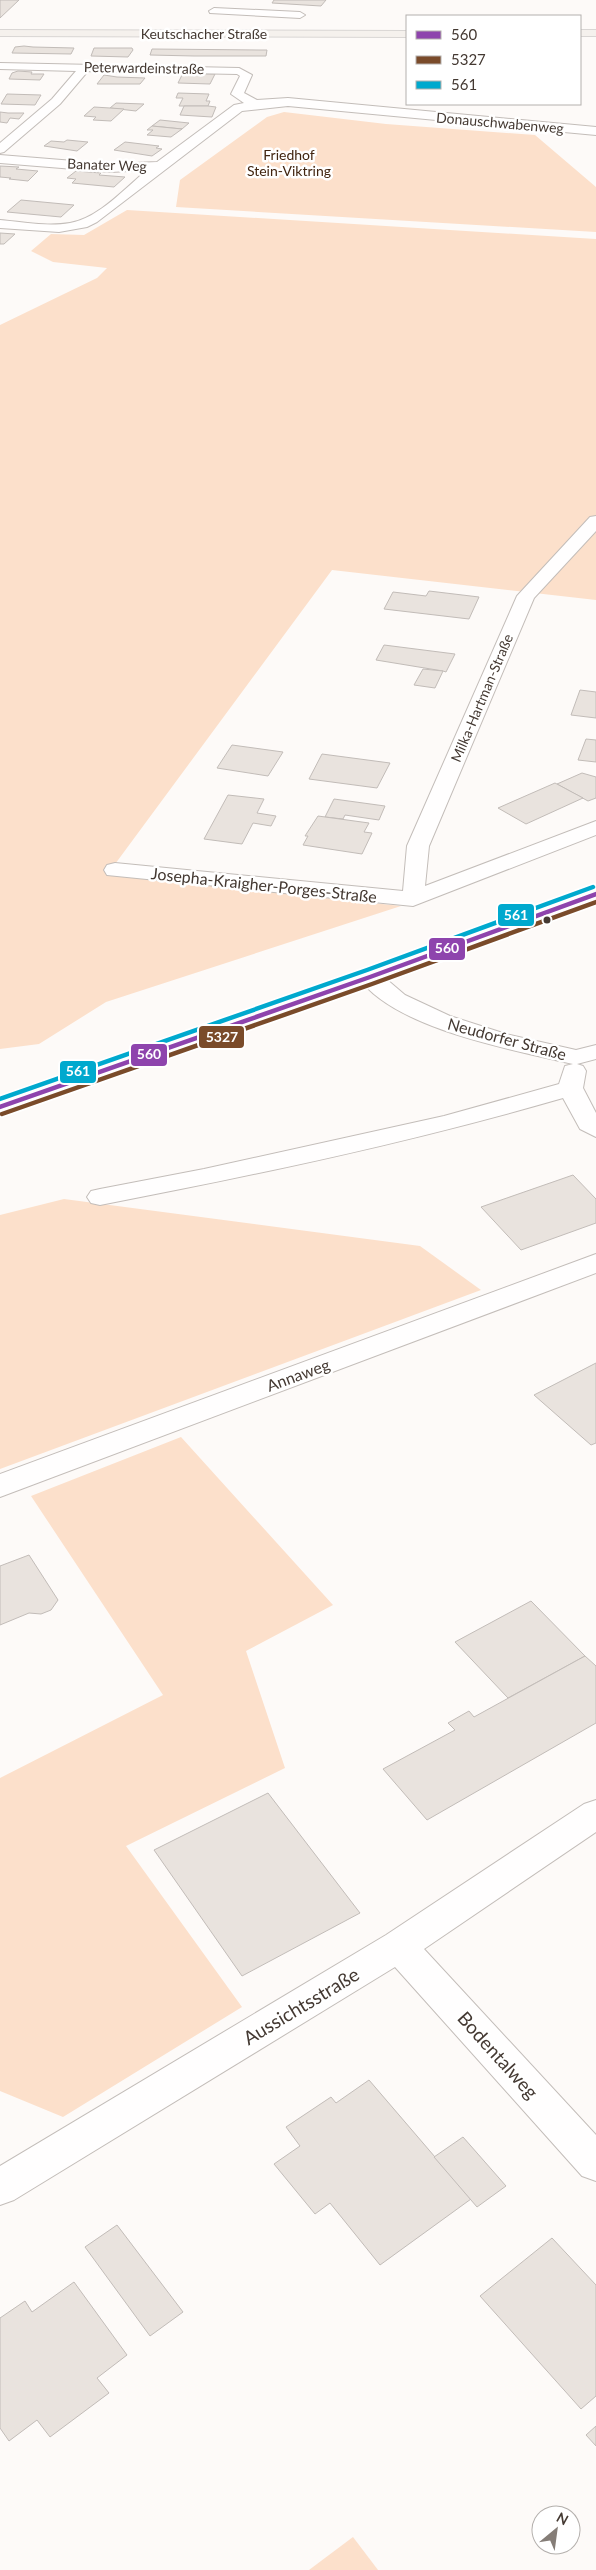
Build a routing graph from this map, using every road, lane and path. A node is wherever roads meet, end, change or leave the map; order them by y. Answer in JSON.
{"nodes":[{"id":1,"x":300,"y":15,"type":"dead end"},
{"id":2,"x":0,"y":33,"type":"edge"},
{"id":3,"x":581,"y":33,"type":"edge"},
{"id":4,"x":596,"y":33,"type":"edge"},
{"id":5,"x":406,"y":34,"type":"edge"},
{"id":6,"x":225,"y":35,"type":"junction"},
{"id":7,"x":0,"y":66,"type":"edge"},
{"id":8,"x":85,"y":67,"type":"junction"},
{"id":9,"x":255,"y":104,"type":"junction"},
{"id":10,"x":596,"y":132,"type":"edge"},
{"id":11,"x":0,"y":149,"type":"edge"},
{"id":12,"x":0,"y":159,"type":"edge"},
{"id":13,"x":160,"y":166,"type":"junction"},
{"id":14,"x":0,"y":224,"type":"edge"},
{"id":15,"x":596,"y":521,"type":"edge"},
{"id":16,"x":596,"y":827,"type":"edge"},
{"id":17,"x":115,"y":870,"type":"dead end"},
{"id":18,"x":596,"y":894,"type":"edge"},
{"id":19,"x":413,"y":899,"type":"junction"},
{"id":20,"x":370,"y":977,"type":"junction"},
{"id":21,"x":586,"y":1055,"type":"edge"},
{"id":22,"x":571,"y":1088,"type":"junction"},
{"id":23,"x":0,"y":1107,"type":"edge"},
{"id":24,"x":596,"y":1129,"type":"edge"},
{"id":25,"x":100,"y":1197,"type":"dead end"},
{"id":26,"x":596,"y":1263,"type":"edge"},
{"id":27,"x":0,"y":1486,"type":"edge"},
{"id":28,"x":596,"y":1814,"type":"edge"},
{"id":29,"x":399,"y":1946,"type":"junction"},
{"id":30,"x":596,"y":2163,"type":"edge"},
{"id":31,"x":0,"y":2187,"type":"edge"}],
"edges":[{"from":1,"to":6,"type":"street"},
{"from":2,"to":6,"type":"main road","name":"Keutschacher Straße"},
{"from":3,"to":4,"type":"main road"},
{"from":5,"to":6,"type":"main road","name":"Keutschacher Straße"},
{"from":7,"to":8,"type":"street","name":"Peterwardeinstraße"},
{"from":8,"to":9,"type":"street","name":"Peterwardeinstraße"},
{"from":8,"to":11,"type":"street"},
{"from":9,"to":10,"type":"street","name":"Donauschwabenweg"},
{"from":9,"to":13,"type":"street","name":"Banater Weg"},
{"from":12,"to":13,"type":"street","name":"Banater Weg"},
{"from":13,"to":14,"type":"street"},
{"from":15,"to":19,"type":"street","name":"Milka-Hartman-Straße"},
{"from":16,"to":19,"type":"street"},
{"from":17,"to":19,"type":"street","name":"Josepha-Kraigher-Porges-Straße"},
{"from":18,"to":20,"type":"main road"},
{"from":20,"to":21,"type":"street","name":"Neudorfer Straße"},
{"from":20,"to":23,"type":"main road"},
{"from":21,"to":22,"type":"street"},
{"from":22,"to":24,"type":"street"},
{"from":22,"to":25,"type":"street"},
{"from":26,"to":27,"type":"street","name":"Annaweg"},
{"from":28,"to":29,"type":"street","name":"Aussichtsstraße"},
{"from":29,"to":30,"type":"street","name":"Bodentalweg"},
{"from":29,"to":31,"type":"street","name":"Aussichtsstraße"}]}
